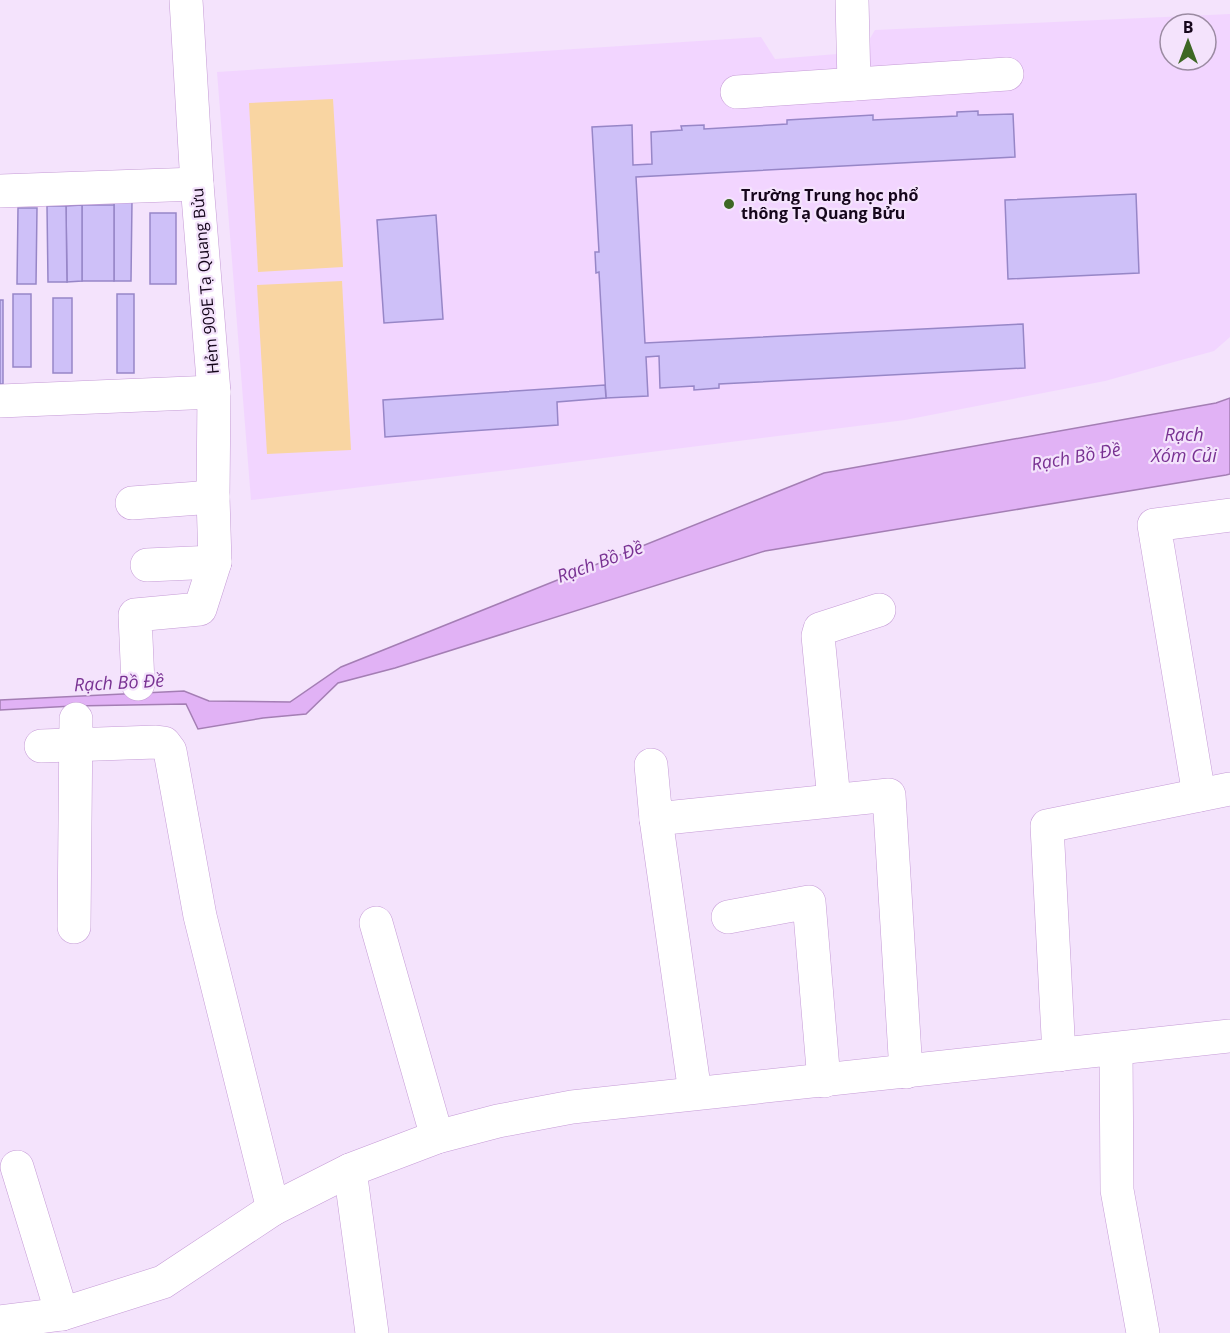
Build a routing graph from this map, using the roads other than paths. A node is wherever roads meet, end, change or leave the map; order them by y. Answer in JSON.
{"nodes":[{"id":1,"x":186,"y":0,"type":"edge"},
{"id":2,"x":852,"y":0,"type":"edge"},
{"id":3,"x":1007,"y":74,"type":"dead end"},
{"id":4,"x":854,"y":84,"type":"junction"},
{"id":5,"x":737,"y":92,"type":"dead end"},
{"id":6,"x":197,"y":184,"type":"junction"},
{"id":7,"x":0,"y":191,"type":"edge"},
{"id":8,"x":214,"y":392,"type":"junction"},
{"id":9,"x":0,"y":401,"type":"edge"},
{"id":10,"x":213,"y":497,"type":"junction"},
{"id":11,"x":132,"y":503,"type":"dead end"},
{"id":12,"x":1230,"y":515,"type":"edge"},
{"id":13,"x":215,"y":562,"type":"junction"},
{"id":14,"x":147,"y":565,"type":"dead end"},
{"id":15,"x":879,"y":610,"type":"dead end"},
{"id":16,"x":138,"y":684,"type":"dead end"},
{"id":17,"x":77,"y":732,"type":"junction"},
{"id":18,"x":41,"y":746,"type":"dead end"},
{"id":19,"x":651,"y":765,"type":"dead end"},
{"id":20,"x":1215,"y":792,"type":"edge"},
{"id":21,"x":834,"y":800,"type":"junction"},
{"id":22,"x":656,"y":819,"type":"junction"},
{"id":23,"x":728,"y":917,"type":"dead end"},
{"id":24,"x":376,"y":923,"type":"dead end"},
{"id":25,"x":74,"y":927,"type":"dead end"},
{"id":26,"x":1230,"y":1036,"type":"edge"},
{"id":27,"x":1116,"y":1049,"type":"junction"},
{"id":28,"x":1059,"y":1055,"type":"junction"},
{"id":29,"x":906,"y":1072,"type":"junction"},
{"id":30,"x":824,"y":1081,"type":"junction"},
{"id":31,"x":695,"y":1093,"type":"junction"},
{"id":32,"x":437,"y":1137,"type":"junction"},
{"id":33,"x":17,"y":1167,"type":"dead end"},
{"id":34,"x":350,"y":1170,"type":"junction"},
{"id":35,"x":273,"y":1209,"type":"junction"},
{"id":36,"x":62,"y":1314,"type":"junction"},
{"id":37,"x":0,"y":1322,"type":"edge"},
{"id":38,"x":372,"y":1333,"type":"edge"},
{"id":39,"x":1143,"y":1333,"type":"edge"}],
"edges":[{"from":1,"to":6,"type":"street","name":"Hẻm 909E Tạ Quang Bửu"},
{"from":2,"to":4,"type":"street"},
{"from":3,"to":4,"type":"street"},
{"from":4,"to":5,"type":"street"},
{"from":6,"to":7,"type":"street"},
{"from":6,"to":8,"type":"street","name":"Hẻm 909E Tạ Quang Bửu"},
{"from":8,"to":9,"type":"street"},
{"from":8,"to":10,"type":"street","name":"Hẻm 909E Tạ Quang Bửu"},
{"from":10,"to":11,"type":"street"},
{"from":10,"to":13,"type":"street","name":"Hẻm 909E Tạ Quang Bửu"},
{"from":12,"to":20,"type":"street"},
{"from":13,"to":14,"type":"street"},
{"from":13,"to":16,"type":"street","name":"Hẻm 909E Tạ Quang Bửu"},
{"from":15,"to":21,"type":"street"},
{"from":17,"to":18,"type":"street"},
{"from":17,"to":25,"type":"street"},
{"from":17,"to":35,"type":"street"},
{"from":19,"to":22,"type":"street"},
{"from":20,"to":28,"type":"street"},
{"from":21,"to":22,"type":"street"},
{"from":21,"to":29,"type":"street"},
{"from":22,"to":31,"type":"street"},
{"from":23,"to":30,"type":"street"},
{"from":24,"to":32,"type":"street"},
{"from":26,"to":27,"type":"street"},
{"from":27,"to":28,"type":"street"},
{"from":27,"to":39,"type":"street"},
{"from":28,"to":29,"type":"street"},
{"from":29,"to":30,"type":"street"},
{"from":30,"to":31,"type":"street"},
{"from":31,"to":32,"type":"street"},
{"from":32,"to":34,"type":"street"},
{"from":33,"to":36,"type":"street"},
{"from":34,"to":35,"type":"street"},
{"from":34,"to":38,"type":"street"},
{"from":35,"to":36,"type":"street"},
{"from":36,"to":37,"type":"street"}]}
